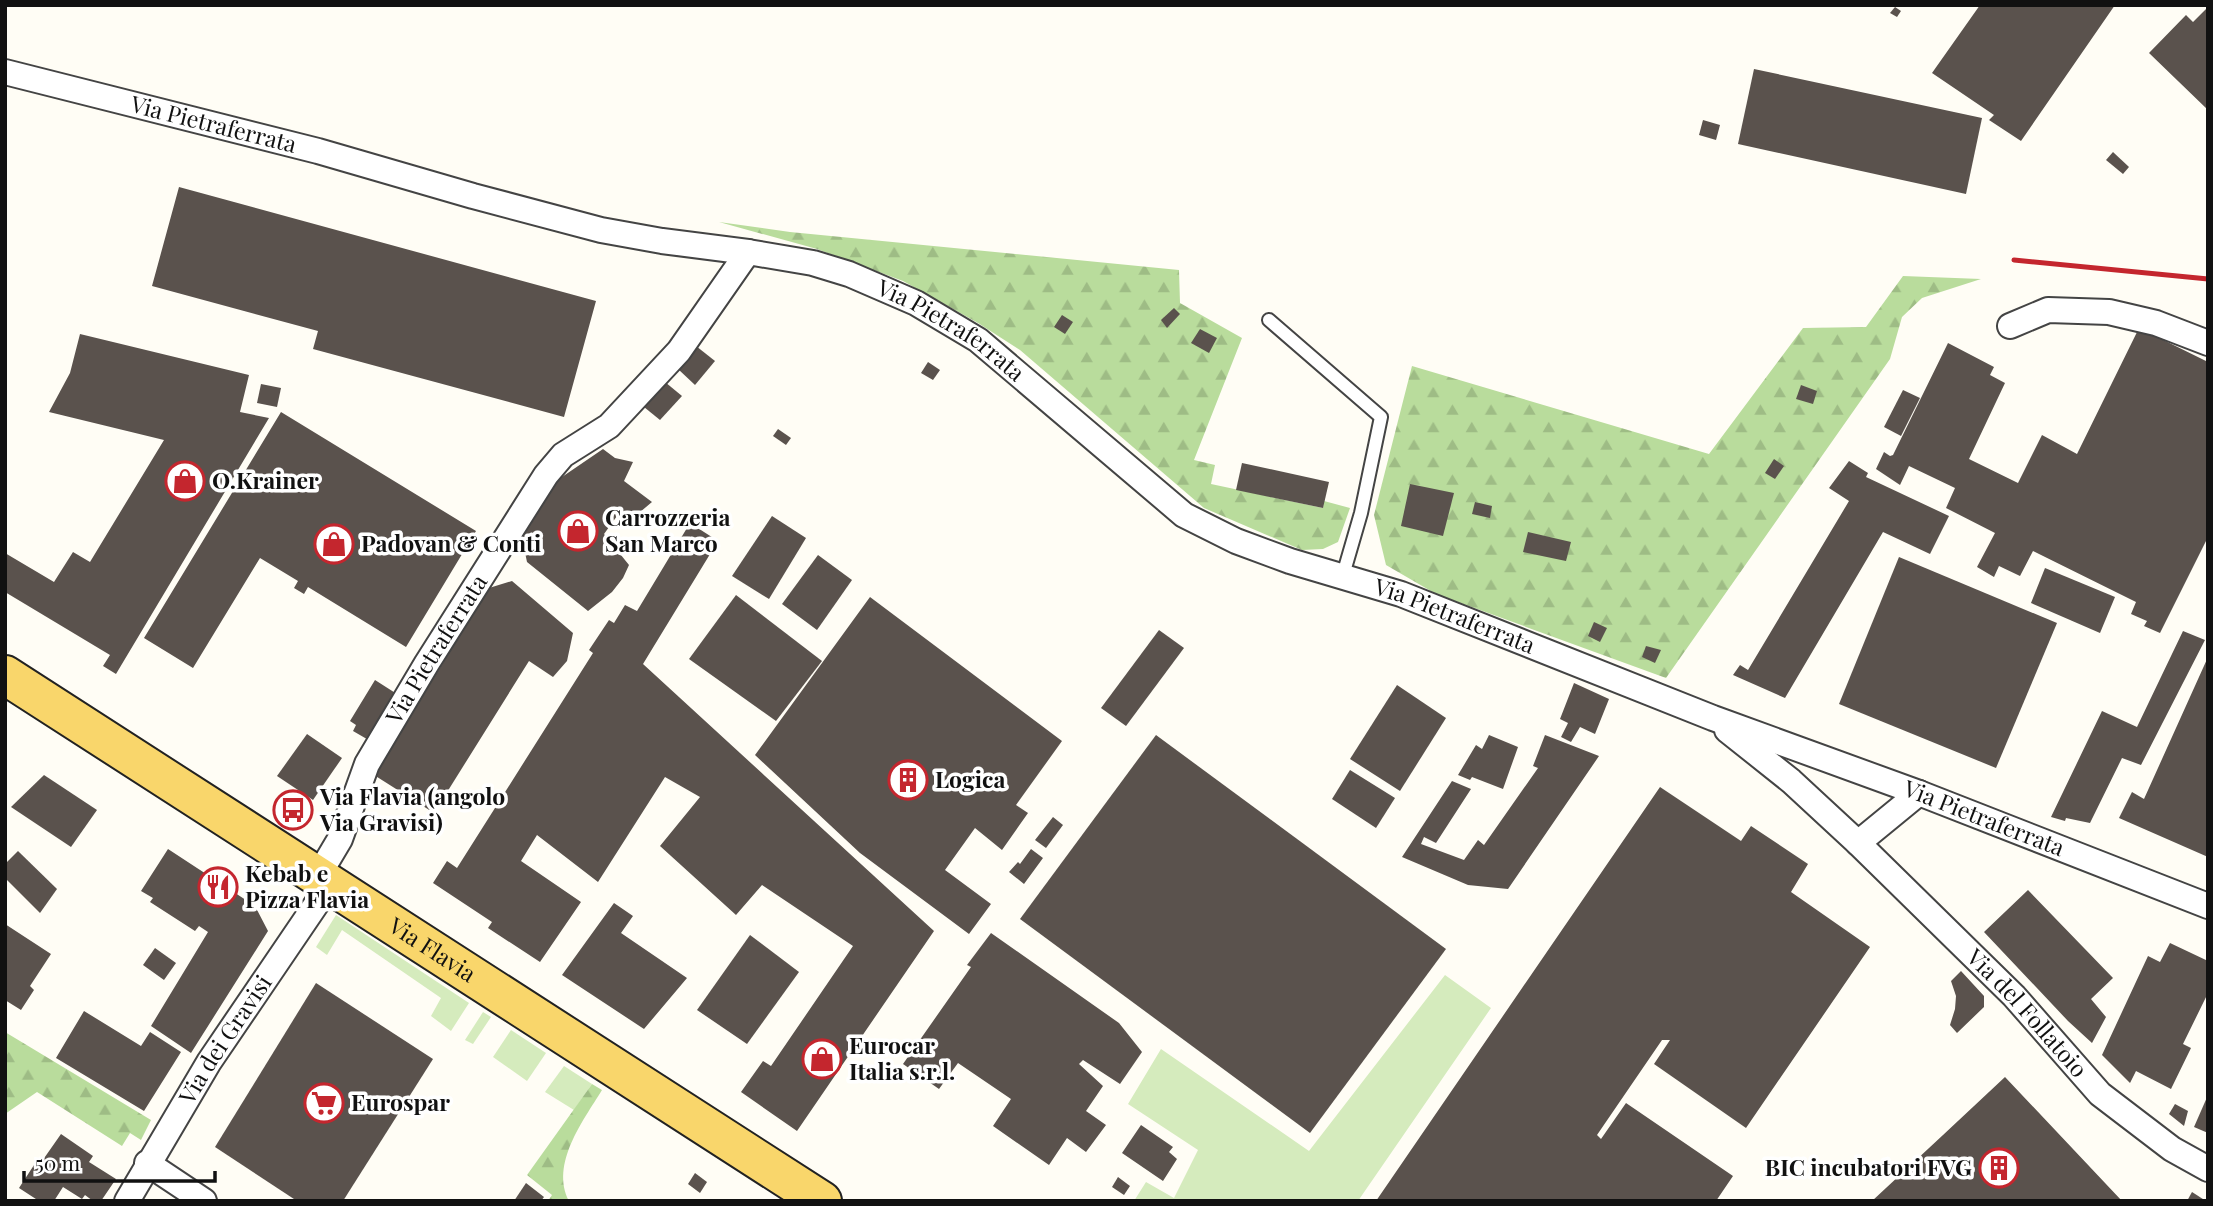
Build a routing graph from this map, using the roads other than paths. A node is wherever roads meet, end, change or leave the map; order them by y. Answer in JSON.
{"nodes":[{"id":1,"x":5,"y":72,"type":"edge"},
{"id":2,"x":748,"y":251,"type":"junction"},
{"id":3,"x":1269,"y":320,"type":"dead end"},
{"id":4,"x":2010,"y":326,"type":"dead end"},
{"id":5,"x":2208,"y":343,"type":"edge"},
{"id":6,"x":1343,"y":575,"type":"junction"},
{"id":7,"x":5,"y":675,"type":"edge"},
{"id":8,"x":1713,"y":718,"type":"junction"},
{"id":9,"x":1919,"y":793,"type":"junction"},
{"id":10,"x":1858,"y":843,"type":"junction"},
{"id":11,"x":324,"y":880,"type":"junction"},
{"id":12,"x":2208,"y":906,"type":"edge"},
{"id":13,"x":147,"y":1163,"type":"junction"},
{"id":14,"x":2208,"y":1169,"type":"edge"},
{"id":15,"x":127,"y":1201,"type":"edge"},
{"id":16,"x":204,"y":1201,"type":"edge"},
{"id":17,"x":822,"y":1201,"type":"edge"}],
"edges":[{"from":1,"to":2,"type":"street","name":"Via Pietraferrata"},
{"from":2,"to":6,"type":"street","name":"Via Pietraferrata"},
{"from":2,"to":11,"type":"street","name":"Via Pietraferrata"},
{"from":3,"to":6,"type":"lane"},
{"from":4,"to":5,"type":"street"},
{"from":6,"to":8,"type":"street","name":"Via Pietraferrata"},
{"from":7,"to":11,"type":"main road","name":"Via Flavia"},
{"from":8,"to":9,"type":"street","name":"Via Pietraferrata"},
{"from":8,"to":10,"type":"street","name":"Via del Follatoio"},
{"from":9,"to":10,"type":"street"},
{"from":9,"to":12,"type":"street","name":"Via Pietraferrata"},
{"from":10,"to":14,"type":"street","name":"Via del Follatoio"},
{"from":11,"to":13,"type":"street","name":"Via dei Gravisi"},
{"from":11,"to":17,"type":"main road","name":"Via Flavia"},
{"from":13,"to":15,"type":"street","name":"Via dei Gravisi"},
{"from":13,"to":16,"type":"street"}]}
